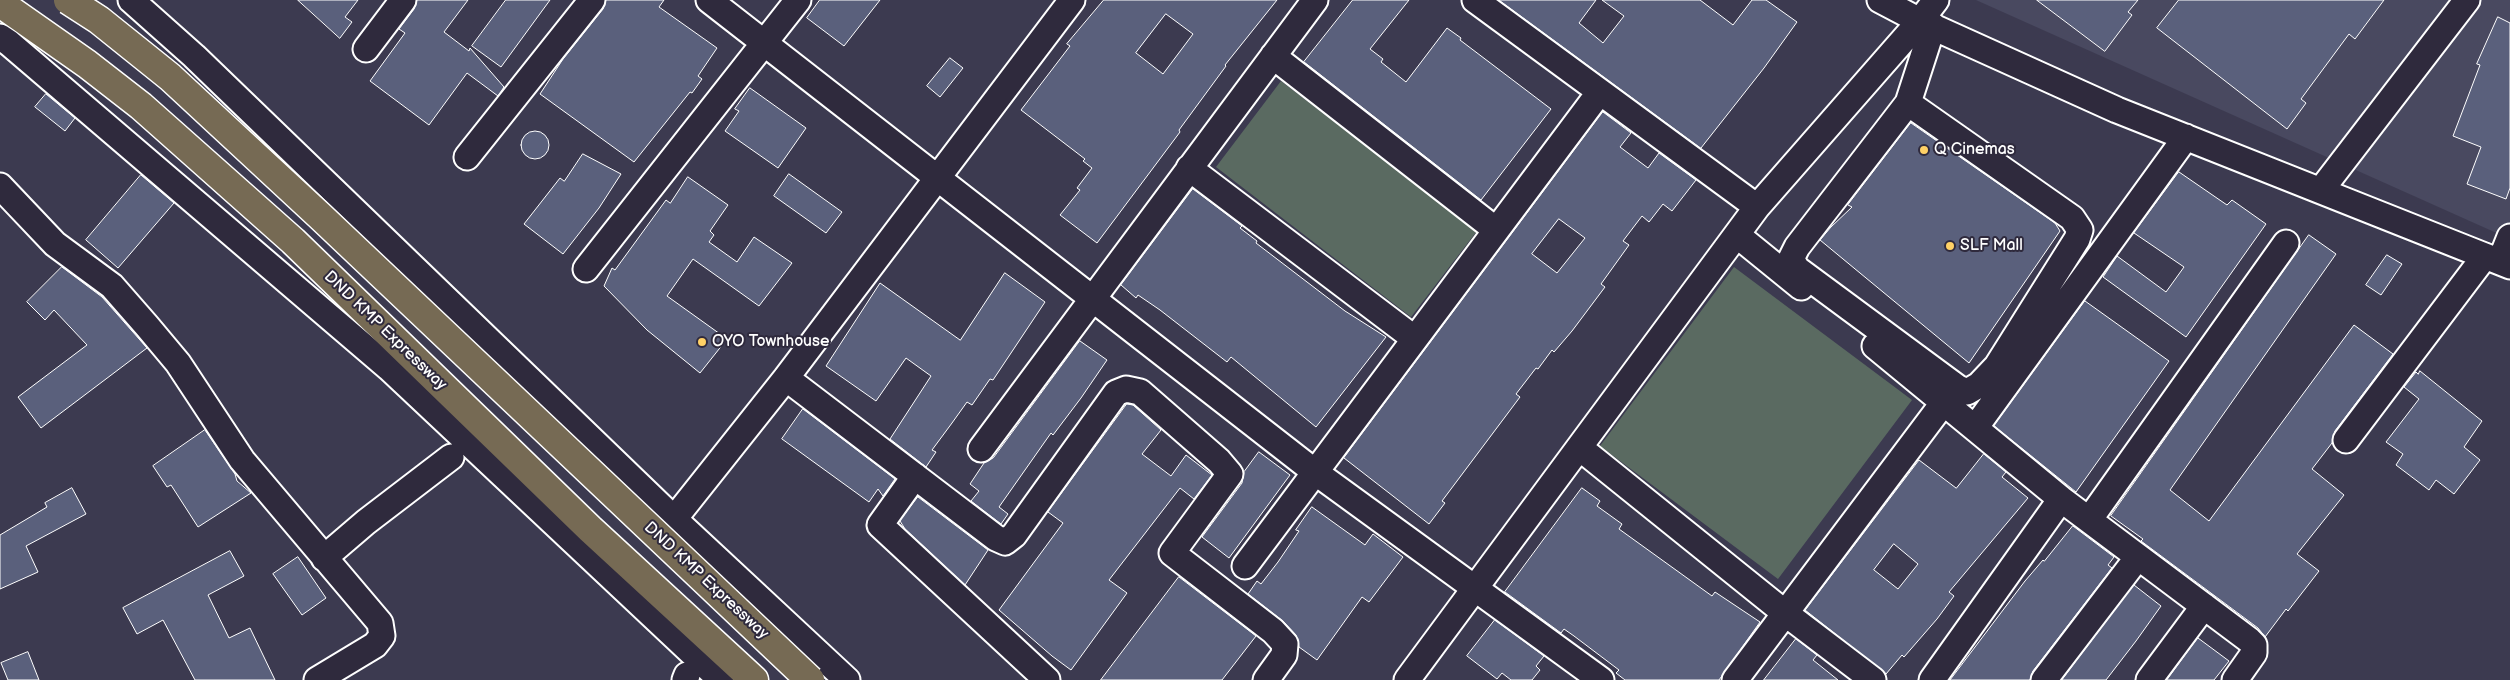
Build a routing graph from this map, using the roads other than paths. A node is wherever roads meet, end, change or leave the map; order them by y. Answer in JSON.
{"nodes":[{"id":1,"x":68,"y":0,"type":"edge"},
{"id":2,"x":131,"y":0,"type":"edge"},
{"id":3,"x":402,"y":0,"type":"edge"},
{"id":4,"x":592,"y":0,"type":"edge"},
{"id":5,"x":708,"y":0,"type":"edge"},
{"id":6,"x":798,"y":0,"type":"edge"},
{"id":7,"x":1072,"y":0,"type":"edge"},
{"id":8,"x":1315,"y":0,"type":"edge"},
{"id":9,"x":1475,"y":0,"type":"edge"},
{"id":10,"x":1880,"y":0,"type":"edge"},
{"id":11,"x":1936,"y":0,"type":"edge"},
{"id":12,"x":2466,"y":0,"type":"edge"},
{"id":13,"x":0,"y":3,"type":"edge"},
{"id":14,"x":1926,"y":24,"type":"junction"},
{"id":15,"x":764,"y":43,"type":"junction"},
{"id":16,"x":3,"y":44,"type":"edge"},
{"id":17,"x":366,"y":49,"type":"dead end"},
{"id":18,"x":1273,"y":56,"type":"junction"},
{"id":19,"x":1599,"y":93,"type":"junction"},
{"id":20,"x":1908,"y":103,"type":"junction"},
{"id":21,"x":2186,"y":137,"type":"junction"},
{"id":22,"x":468,"y":157,"type":"dead end"},
{"id":23,"x":1189,"y":168,"type":"junction"},
{"id":24,"x":936,"y":177,"type":"junction"},
{"id":25,"x":0,"y":186,"type":"edge"},
{"id":26,"x":2321,"y":190,"type":"junction"},
{"id":27,"x":1757,"y":207,"type":"junction"},
{"id":28,"x":1496,"y":230,"type":"junction"},
{"id":29,"x":1737,"y":235,"type":"junction"},
{"id":30,"x":2510,"y":237,"type":"edge"},
{"id":31,"x":2286,"y":243,"type":"dead end"},
{"id":32,"x":2498,"y":262,"type":"edge"},
{"id":33,"x":586,"y":270,"type":"dead end"},
{"id":34,"x":1092,"y":298,"type":"junction"},
{"id":35,"x":1415,"y":339,"type":"junction"},
{"id":36,"x":786,"y":378,"type":"junction"},
{"id":37,"x":1944,"y":402,"type":"junction"},
{"id":38,"x":1976,"y":428,"type":"junction"},
{"id":39,"x":2346,"y":440,"type":"dead end"},
{"id":40,"x":1580,"y":448,"type":"junction"},
{"id":41,"x":982,"y":449,"type":"dead end"},
{"id":42,"x":451,"y":457,"type":"dead end"},
{"id":43,"x":1315,"y":472,"type":"junction"},
{"id":44,"x":915,"y":476,"type":"junction"},
{"id":45,"x":2060,"y":499,"type":"junction"},
{"id":46,"x":674,"y":519,"type":"junction"},
{"id":47,"x":2090,"y":520,"type":"junction"},
{"id":48,"x":2138,"y":557,"type":"junction"},
{"id":49,"x":324,"y":558,"type":"junction"},
{"id":50,"x":1245,"y":566,"type":"dead end"},
{"id":51,"x":1474,"y":588,"type":"junction"},
{"id":52,"x":2204,"y":606,"type":"junction"},
{"id":53,"x":1785,"y":613,"type":"junction"},
{"id":54,"x":812,"y":648,"type":"junction"},
{"id":55,"x":1572,"y":672,"type":"edge"},
{"id":56,"x":317,"y":680,"type":"edge"},
{"id":57,"x":721,"y":680,"type":"edge"},
{"id":58,"x":754,"y":680,"type":"edge"},
{"id":59,"x":792,"y":680,"type":"edge"},
{"id":60,"x":810,"y":680,"type":"edge"},
{"id":61,"x":847,"y":680,"type":"edge"},
{"id":62,"x":1047,"y":680,"type":"edge"},
{"id":63,"x":1266,"y":680,"type":"edge"},
{"id":64,"x":1407,"y":680,"type":"edge"},
{"id":65,"x":1601,"y":680,"type":"edge"},
{"id":66,"x":1735,"y":680,"type":"edge"},
{"id":67,"x":1873,"y":680,"type":"edge"},
{"id":68,"x":1932,"y":680,"type":"edge"},
{"id":69,"x":2044,"y":680,"type":"edge"},
{"id":70,"x":2149,"y":680,"type":"edge"},
{"id":71,"x":2235,"y":680,"type":"edge"}],
"edges":[{"from":1,"to":60,"type":"highway","name":"DND KMP Expressway","bridge":true},
{"from":2,"to":46,"type":"street"},
{"from":3,"to":17,"type":"street"},
{"from":4,"to":22,"type":"street"},
{"from":5,"to":15,"type":"street"},
{"from":6,"to":15,"type":"street"},
{"from":7,"to":24,"type":"street"},
{"from":8,"to":18,"type":"street"},
{"from":9,"to":19,"type":"street"},
{"from":10,"to":14,"type":"street"},
{"from":11,"to":14,"type":"street"},
{"from":12,"to":26,"type":"street"},
{"from":13,"to":58,"type":"highway","name":"DND KMP Expressway"},
{"from":14,"to":20,"type":"street"},
{"from":14,"to":21,"type":"street"},
{"from":14,"to":27,"type":"street"},
{"from":15,"to":24,"type":"street"},
{"from":15,"to":33,"type":"street"},
{"from":16,"to":57,"type":"street"},
{"from":18,"to":23,"type":"street"},
{"from":18,"to":28,"type":"street"},
{"from":19,"to":27,"type":"street"},
{"from":19,"to":28,"type":"street"},
{"from":20,"to":20,"type":"street"},
{"from":21,"to":26,"type":"street"},
{"from":21,"to":38,"type":"street"},
{"from":23,"to":34,"type":"street"},
{"from":23,"to":35,"type":"street"},
{"from":24,"to":34,"type":"street"},
{"from":24,"to":36,"type":"street"},
{"from":25,"to":49,"type":"street"},
{"from":26,"to":32,"type":"street"},
{"from":27,"to":29,"type":"street"},
{"from":28,"to":35,"type":"street"},
{"from":29,"to":37,"type":"street"},
{"from":29,"to":40,"type":"street"},
{"from":30,"to":32,"type":"street"},
{"from":31,"to":47,"type":"street"},
{"from":32,"to":39,"type":"street"},
{"from":34,"to":41,"type":"street"},
{"from":34,"to":43,"type":"street"},
{"from":35,"to":43,"type":"street"},
{"from":36,"to":44,"type":"street"},
{"from":36,"to":46,"type":"street"},
{"from":37,"to":38,"type":"street"},
{"from":37,"to":53,"type":"street"},
{"from":38,"to":45,"type":"street"},
{"from":40,"to":51,"type":"street"},
{"from":40,"to":53,"type":"street"},
{"from":42,"to":49,"type":"street"},
{"from":43,"to":50,"type":"street"},
{"from":43,"to":51,"type":"street"},
{"from":44,"to":62,"type":"street"},
{"from":44,"to":63,"type":"street"},
{"from":45,"to":47,"type":"street"},
{"from":45,"to":68,"type":"street"},
{"from":46,"to":54,"type":"street"},
{"from":47,"to":48,"type":"street"},
{"from":48,"to":52,"type":"street"},
{"from":48,"to":69,"type":"street"},
{"from":49,"to":56,"type":"street"},
{"from":51,"to":55,"type":"street"},
{"from":51,"to":64,"type":"street"},
{"from":52,"to":70,"type":"street"},
{"from":52,"to":71,"type":"street"},
{"from":53,"to":66,"type":"street"},
{"from":53,"to":67,"type":"street"},
{"from":54,"to":59,"type":"street"},
{"from":54,"to":61,"type":"street"},
{"from":55,"to":65,"type":"street"}]}
